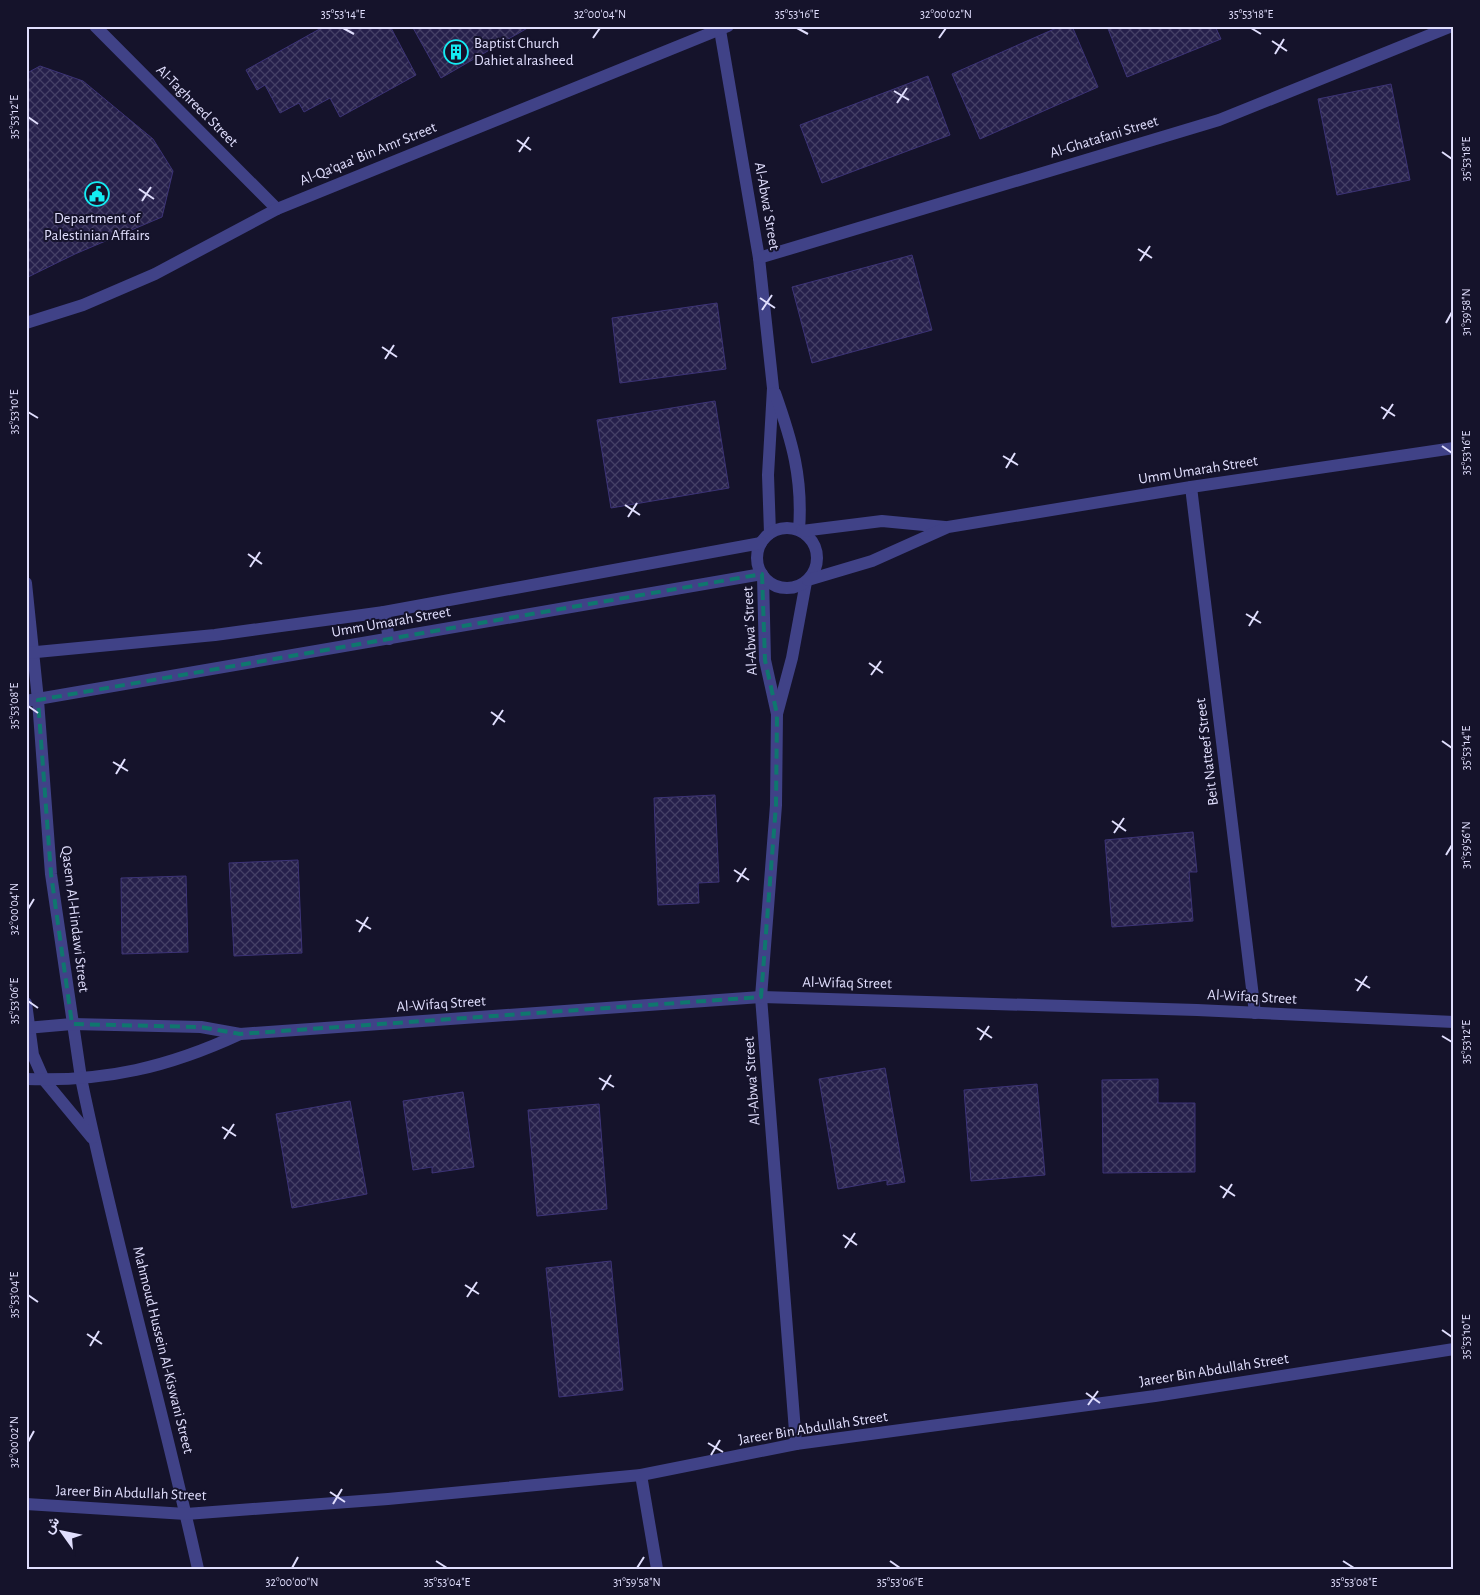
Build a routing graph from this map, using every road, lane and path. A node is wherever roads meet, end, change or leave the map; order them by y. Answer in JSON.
{"nodes":[{"id":1,"x":95,"y":26,"type":"edge"},
{"id":2,"x":1452,"y":26,"type":"edge"},
{"id":3,"x":724,"y":28,"type":"edge"},
{"id":4,"x":277,"y":209,"type":"junction"},
{"id":5,"x":759,"y":258,"type":"junction"},
{"id":6,"x":26,"y":324,"type":"edge"},
{"id":7,"x":773,"y":388,"type":"junction"},
{"id":8,"x":1454,"y":448,"type":"edge"},
{"id":9,"x":1192,"y":487,"type":"junction"},
{"id":10,"x":948,"y":527,"type":"junction"},
{"id":11,"x":801,"y":530,"type":"junction"},
{"id":12,"x":765,"y":538,"type":"junction"},
{"id":13,"x":762,"y":575,"type":"junction"},
{"id":14,"x":807,"y":581,"type":"junction"},
{"id":15,"x":26,"y":583,"type":"edge"},
{"id":16,"x":384,"y":612,"type":"junction"},
{"id":17,"x":389,"y":639,"type":"junction"},
{"id":18,"x":30,"y":652,"type":"edge"},
{"id":19,"x":32,"y":700,"type":"edge"},
{"id":20,"x":777,"y":714,"type":"junction"},
{"id":21,"x":761,"y":998,"type":"junction"},
{"id":22,"x":26,"y":1003,"type":"edge"},
{"id":23,"x":1254,"y":1013,"type":"junction"},
{"id":24,"x":1454,"y":1022,"type":"edge"},
{"id":25,"x":72,"y":1024,"type":"junction"},
{"id":26,"x":27,"y":1028,"type":"edge"},
{"id":27,"x":240,"y":1034,"type":"junction"},
{"id":28,"x":81,"y":1078,"type":"junction"},
{"id":29,"x":26,"y":1079,"type":"edge"},
{"id":30,"x":44,"y":1080,"type":"junction"},
{"id":31,"x":94,"y":1140,"type":"junction"},
{"id":32,"x":1454,"y":1349,"type":"edge"},
{"id":33,"x":796,"y":1444,"type":"junction"},
{"id":34,"x":642,"y":1475,"type":"junction"},
{"id":35,"x":26,"y":1504,"type":"edge"},
{"id":36,"x":186,"y":1514,"type":"junction"},
{"id":37,"x":198,"y":1569,"type":"edge"},
{"id":38,"x":657,"y":1569,"type":"edge"}],
"edges":[{"from":1,"to":4,"type":"street","name":"Al-Taghreed Street"},
{"from":2,"to":5,"type":"street","name":"Al-Ghatafani Street"},
{"from":3,"to":4,"type":"street","name":"Al-Qa’qaa’ Bin Amr Street"},
{"from":3,"to":5,"type":"street","name":"Al-Abwa’ Street"},
{"from":4,"to":6,"type":"street","name":"Al-Qa’qaa’ Bin Amr Street"},
{"from":5,"to":7,"type":"street","name":"Al-Abwa’ Street"},
{"from":7,"to":11,"type":"street","name":"Al-Abwa’ Street"},
{"from":7,"to":12,"type":"street","name":"Al-Abwa’ Street"},
{"from":8,"to":9,"type":"street","name":"Umm Umarah Street"},
{"from":9,"to":10,"type":"street","name":"Umm Umarah Street"},
{"from":9,"to":23,"type":"street","name":"Beit Natteef Street"},
{"from":10,"to":11,"type":"street","name":"Umm Umarah Street"},
{"from":10,"to":14,"type":"street","name":"Umm Umarah Street"},
{"from":11,"to":12,"type":"street"},
{"from":11,"to":14,"type":"street"},
{"from":12,"to":13,"type":"street"},
{"from":12,"to":16,"type":"street","name":"Umm Umarah Street"},
{"from":13,"to":14,"type":"street"},
{"from":13,"to":17,"type":"street","name":"Umm Umarah Street"},
{"from":13,"to":20,"type":"street","name":"Al-Abwa’ Street"},
{"from":14,"to":20,"type":"street","name":"Al-Abwa’ Street"},
{"from":15,"to":18,"type":"street","name":"Qasem Al-Hindawi Street"},
{"from":16,"to":17,"type":"street"},
{"from":16,"to":18,"type":"street","name":"Umm Umarah Street"},
{"from":17,"to":19,"type":"street","name":"Umm Umarah Street"},
{"from":18,"to":19,"type":"street","name":"Qasem Al-Hindawi Street"},
{"from":19,"to":25,"type":"street","name":"Qasem Al-Hindawi Street"},
{"from":20,"to":21,"type":"street","name":"Al-Abwa’ Street"},
{"from":21,"to":23,"type":"street","name":"Al-Wifaq Street"},
{"from":21,"to":27,"type":"street","name":"Al-Wifaq Street"},
{"from":21,"to":33,"type":"street","name":"Al-Abwa’ Street"},
{"from":22,"to":26,"type":"street"},
{"from":23,"to":24,"type":"street","name":"Al-Wifaq Street"},
{"from":25,"to":26,"type":"street","name":"Al-Wifaq Street"},
{"from":25,"to":27,"type":"street","name":"Al-Wifaq Street"},
{"from":25,"to":28,"type":"street","name":"Qasem Al-Hindawi Street"},
{"from":26,"to":30,"type":"street"},
{"from":27,"to":28,"type":"street","name":"Al-Wifaq Street"},
{"from":28,"to":30,"type":"street","name":"Al-Wifaq Street"},
{"from":28,"to":31,"type":"street","name":"Mahmoud Hussein Al-Kiswani Street"},
{"from":29,"to":30,"type":"street","name":"Al-Wifaq Street"},
{"from":30,"to":31,"type":"street","name":"Mahmoud Hussein Al-Kiswani Street"},
{"from":31,"to":36,"type":"street","name":"Mahmoud Hussein Al-Kiswani Street"},
{"from":32,"to":33,"type":"street","name":"Jareer Bin Abdullah Street"},
{"from":33,"to":34,"type":"street","name":"Jareer Bin Abdullah Street"},
{"from":34,"to":36,"type":"street","name":"Jareer Bin Abdullah Street"},
{"from":34,"to":38,"type":"street"},
{"from":35,"to":36,"type":"street","name":"Jareer Bin Abdullah Street"},
{"from":36,"to":37,"type":"street","name":"Mahmoud Hussein Al-Kiswani Street"}]}
